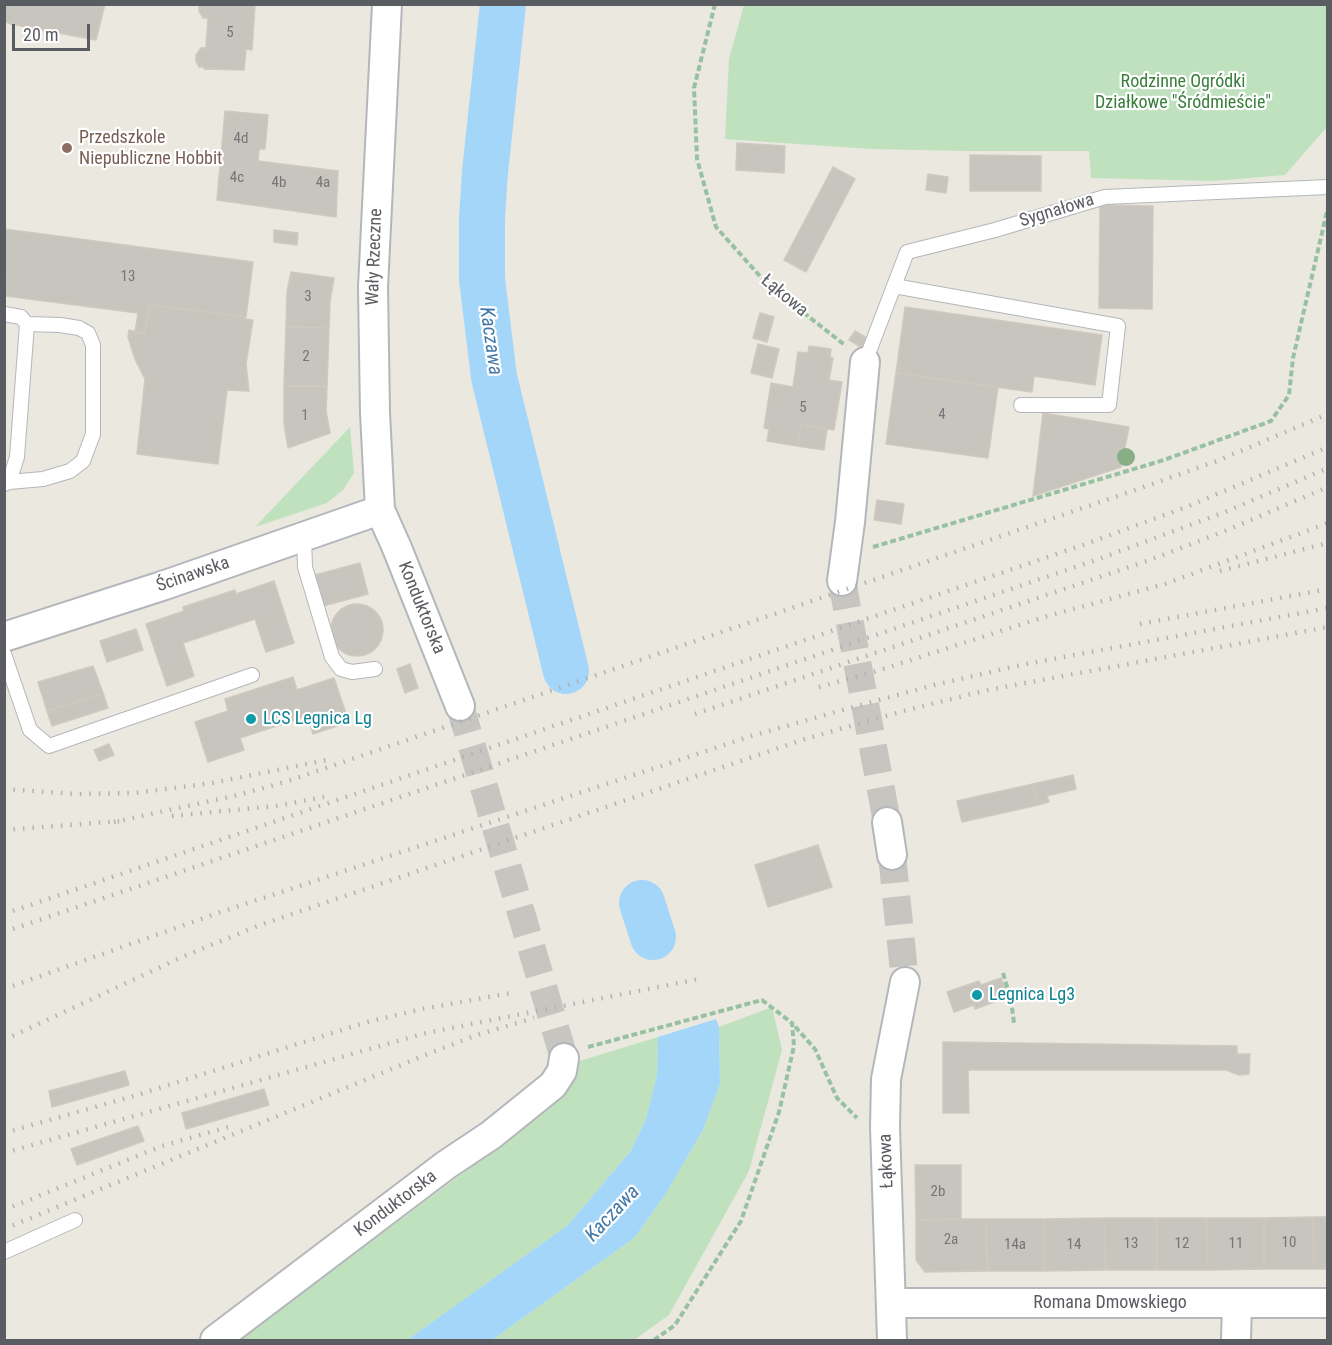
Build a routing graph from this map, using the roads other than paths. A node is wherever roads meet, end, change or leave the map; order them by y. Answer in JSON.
{"nodes":[{"id":1,"x":387,"y":4,"type":"edge"},
{"id":2,"x":1328,"y":187,"type":"edge"},
{"id":3,"x":894,"y":286,"type":"junction"},
{"id":4,"x":4,"y":314,"type":"edge"},
{"id":5,"x":27,"y":324,"type":"junction"},
{"id":6,"x":866,"y":362,"type":"joint"},
{"id":7,"x":1021,"y":405,"type":"dead end"},
{"id":8,"x":7,"y":483,"type":"edge"},
{"id":9,"x":380,"y":510,"type":"junction"},
{"id":10,"x":304,"y":537,"type":"junction"},
{"id":11,"x":844,"y":568,"type":"tunnel mouth"},
{"id":12,"x":4,"y":637,"type":"edge"},
{"id":13,"x":4,"y":654,"type":"edge"},
{"id":14,"x":375,"y":669,"type":"dead end"},
{"id":15,"x":252,"y":675,"type":"dead end"},
{"id":16,"x":460,"y":706,"type":"tunnel mouth"},
{"id":17,"x":887,"y":822,"type":"tunnel mouth"},
{"id":18,"x":892,"y":855,"type":"tunnel mouth"},
{"id":19,"x":905,"y":982,"type":"tunnel mouth"},
{"id":20,"x":571,"y":1054,"type":"road end"},
{"id":21,"x":75,"y":1220,"type":"dead end"},
{"id":22,"x":4,"y":1252,"type":"edge"},
{"id":23,"x":892,"y":1303,"type":"junction"},
{"id":24,"x":1237,"y":1303,"type":"junction"},
{"id":25,"x":1328,"y":1303,"type":"edge"},
{"id":26,"x":215,"y":1341,"type":"edge"},
{"id":27,"x":892,"y":1341,"type":"edge"},
{"id":28,"x":1236,"y":1341,"type":"edge"}],
"edges":[{"from":1,"to":9,"type":"street","name":"Wały Rzeczne"},
{"from":2,"to":3,"type":"lane","name":"Sygnałowa"},
{"from":3,"to":6,"type":"lane","name":"Sygnałowa"},
{"from":3,"to":7,"type":"lane"},
{"from":4,"to":5,"type":"lane"},
{"from":5,"to":8,"type":"lane"},
{"from":5,"to":8,"type":"lane"},
{"from":6,"to":11,"type":"street"},
{"from":9,"to":10,"type":"street","name":"Ścinawska"},
{"from":9,"to":16,"type":"street","name":"Konduktorska"},
{"from":10,"to":12,"type":"street","name":"Ścinawska"},
{"from":10,"to":14,"type":"lane"},
{"from":13,"to":15,"type":"lane"},
{"from":17,"to":18,"type":"street"},
{"from":19,"to":23,"type":"street","name":"Łąkowa"},
{"from":20,"to":26,"type":"street","name":"Konduktorska"},
{"from":21,"to":22,"type":"lane"},
{"from":23,"to":24,"type":"street","name":"Romana Dmowskiego"},
{"from":23,"to":27,"type":"street","name":"Łąkowa"},
{"from":24,"to":25,"type":"street","name":"Romana Dmowskiego"},
{"from":24,"to":28,"type":"street"}]}
